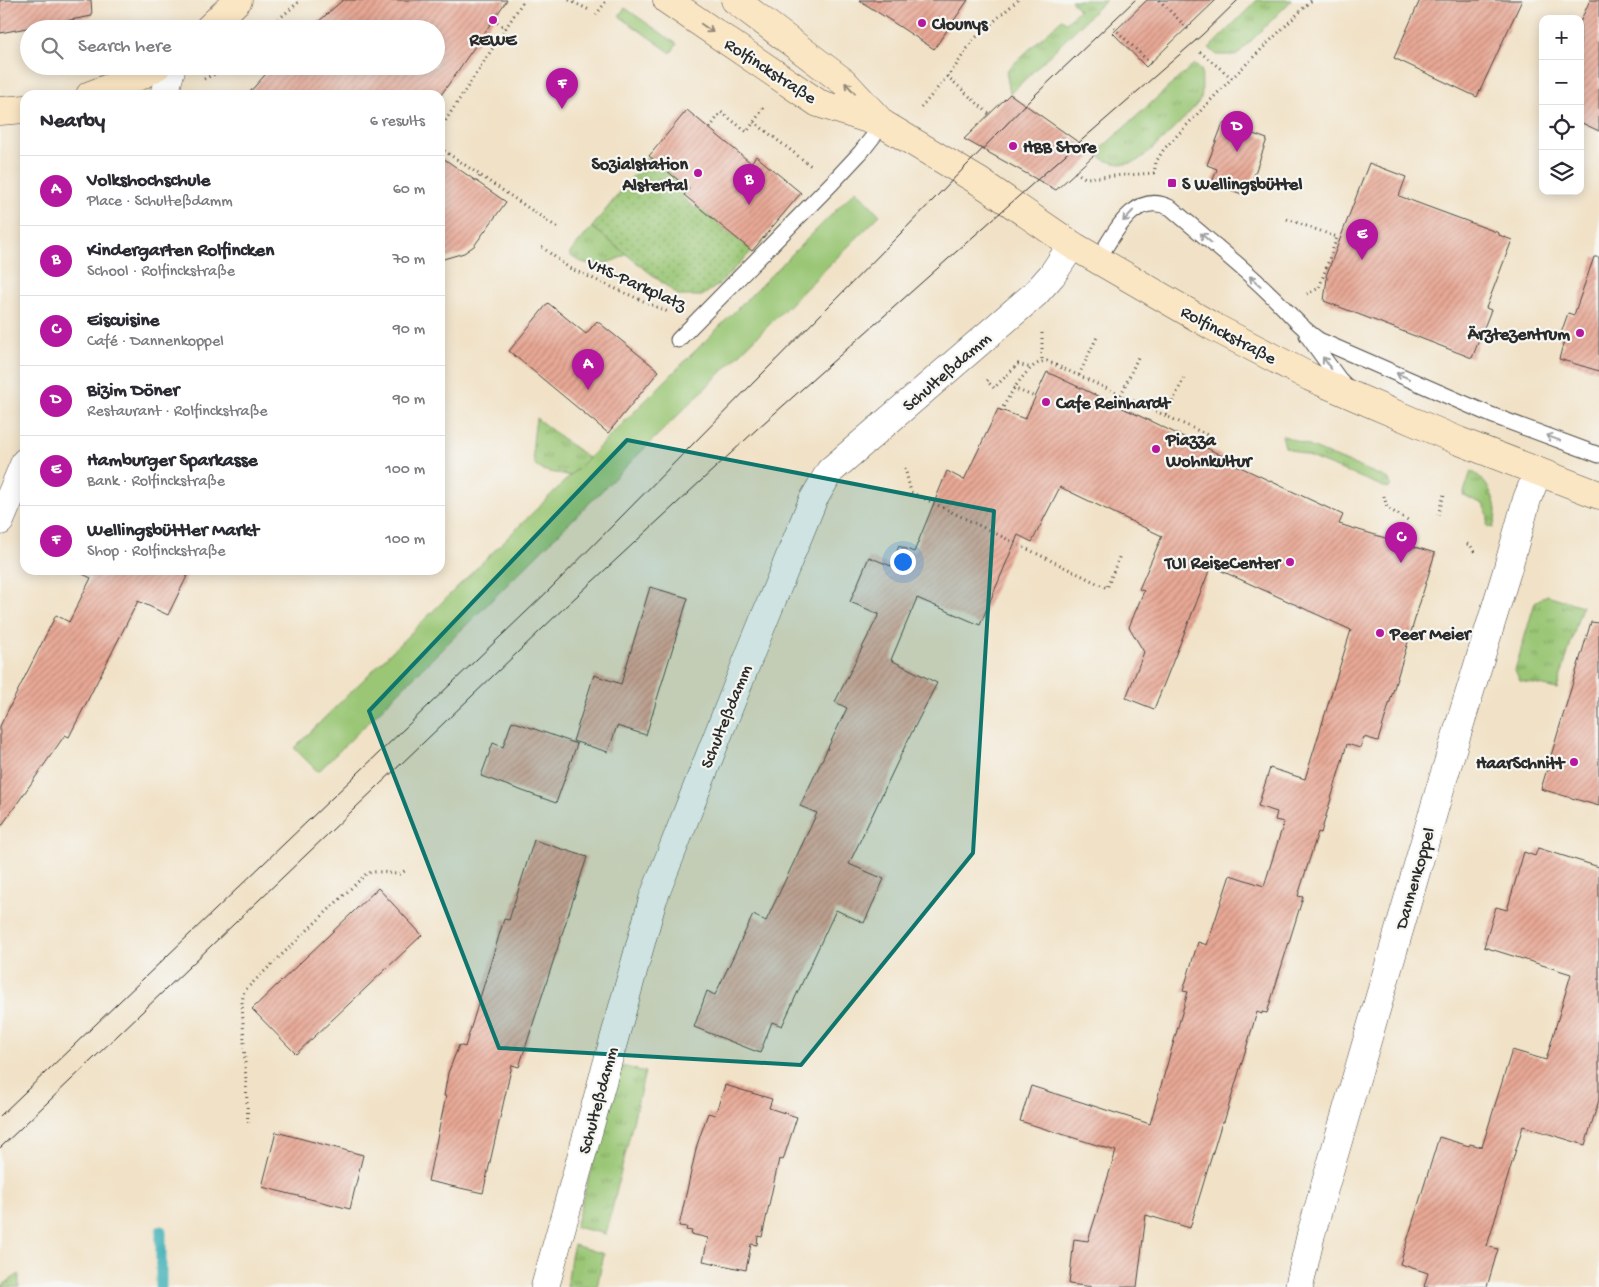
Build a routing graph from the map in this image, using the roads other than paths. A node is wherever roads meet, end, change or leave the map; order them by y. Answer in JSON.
{"nodes":[{"id":1,"x":238,"y":0,"type":"edge"},
{"id":2,"x":667,"y":0,"type":"edge"},
{"id":3,"x":736,"y":0,"type":"edge"},
{"id":4,"x":217,"y":20,"type":"edge"},
{"id":5,"x":142,"y":75,"type":"edge"},
{"id":6,"x":170,"y":75,"type":"edge"},
{"id":7,"x":106,"y":90,"type":"edge"},
{"id":8,"x":165,"y":90,"type":"edge"},
{"id":9,"x":891,"y":129,"type":"junction"},
{"id":10,"x":1072,"y":246,"type":"junction"},
{"id":11,"x":1097,"y":261,"type":"junction"},
{"id":12,"x":1300,"y":326,"type":"junction"},
{"id":13,"x":678,"y":340,"type":"dead end"},
{"id":14,"x":1358,"y":398,"type":"junction"},
{"id":15,"x":1599,"y":455,"type":"edge"},
{"id":16,"x":1538,"y":472,"type":"junction"},
{"id":17,"x":20,"y":474,"type":"edge"},
{"id":18,"x":1599,"y":495,"type":"edge"},
{"id":19,"x":0,"y":521,"type":"edge"},
{"id":20,"x":545,"y":1287,"type":"edge"},
{"id":21,"x":1299,"y":1287,"type":"edge"}],
"edges":[{"from":1,"to":4,"type":"main road"},
{"from":2,"to":9,"type":"main road","name":"Rolfinckstraße","one_way":true},
{"from":9,"to":3,"type":"main road","name":"Rolfinckstraße","one_way":true},
{"from":5,"to":7,"type":"main road"},
{"from":6,"to":8,"type":"street"},
{"from":9,"to":10,"type":"main road","name":"Rolfinckstraße"},
{"from":9,"to":13,"type":"lane"},
{"from":10,"to":11,"type":"main road","name":"Rolfinckstraße"},
{"from":10,"to":20,"type":"street","name":"Schulteßdamm"},
{"from":12,"to":11,"type":"lane","one_way":true},
{"from":11,"to":14,"type":"main road","name":"Rolfinckstraße"},
{"from":14,"to":12,"type":"lane","one_way":true},
{"from":15,"to":12,"type":"lane","one_way":true},
{"from":14,"to":16,"type":"main road","name":"Rolfinckstraße"},
{"from":16,"to":18,"type":"main road","name":"Rolfinckstraße"},
{"from":16,"to":21,"type":"street","name":"Dannenkoppel"},
{"from":17,"to":19,"type":"street"}]}
